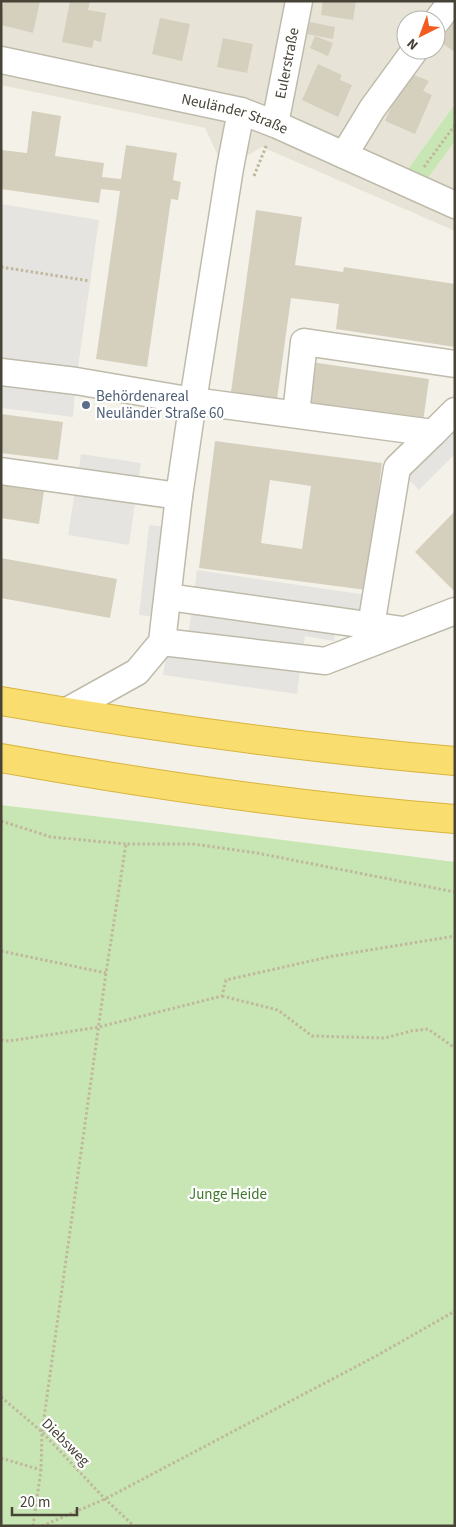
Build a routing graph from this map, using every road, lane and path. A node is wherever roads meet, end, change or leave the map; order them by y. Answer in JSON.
{"nodes":[{"id":1,"x":299,"y":1,"type":"edge"},
{"id":2,"x":1,"y":60,"type":"edge"},
{"id":3,"x":408,"y":60,"type":"edge"},
{"id":4,"x":241,"y":111,"type":"junction"},
{"id":5,"x":275,"y":124,"type":"junction"},
{"id":6,"x":455,"y":125,"type":"edge"},
{"id":7,"x":344,"y":155,"type":"junction"},
{"id":8,"x":410,"y":185,"type":"junction"},
{"id":9,"x":455,"y":205,"type":"edge"},
{"id":10,"x":1,"y":267,"type":"edge"},
{"id":11,"x":90,"y":281,"type":"dead end"},
{"id":12,"x":455,"y":364,"type":"edge"},
{"id":13,"x":1,"y":372,"type":"edge"},
{"id":14,"x":193,"y":401,"type":"junction"},
{"id":15,"x":455,"y":411,"type":"edge"},
{"id":16,"x":296,"y":414,"type":"junction"},
{"id":17,"x":433,"y":433,"type":"junction"},
{"id":18,"x":1,"y":471,"type":"edge"},
{"id":19,"x":180,"y":496,"type":"junction"},
{"id":20,"x":168,"y":597,"type":"junction"},
{"id":21,"x":455,"y":611,"type":"edge"},
{"id":22,"x":371,"y":626,"type":"junction"},
{"id":23,"x":405,"y":630,"type":"junction"},
{"id":24,"x":162,"y":642,"type":"junction"},
{"id":25,"x":1,"y":700,"type":"edge"},
{"id":26,"x":65,"y":712,"type":"junction"},
{"id":27,"x":1,"y":758,"type":"edge"},
{"id":28,"x":455,"y":761,"type":"edge"},
{"id":29,"x":455,"y":819,"type":"edge"},
{"id":30,"x":1,"y":821,"type":"edge"},
{"id":31,"x":126,"y":844,"type":"junction"},
{"id":32,"x":455,"y":892,"type":"edge"},
{"id":33,"x":455,"y":936,"type":"edge"},
{"id":34,"x":1,"y":951,"type":"edge"},
{"id":35,"x":106,"y":973,"type":"junction"},
{"id":36,"x":222,"y":996,"type":"junction"},
{"id":37,"x":99,"y":1027,"type":"junction"},
{"id":38,"x":1,"y":1040,"type":"edge"},
{"id":39,"x":455,"y":1048,"type":"edge"},
{"id":40,"x":455,"y":1310,"type":"edge"},
{"id":41,"x":1,"y":1397,"type":"edge"},
{"id":42,"x":42,"y":1432,"type":"junction"},
{"id":43,"x":1,"y":1458,"type":"edge"},
{"id":44,"x":41,"y":1470,"type":"junction"},
{"id":45,"x":106,"y":1499,"type":"junction"},
{"id":46,"x":33,"y":1526,"type":"edge"},
{"id":47,"x":42,"y":1526,"type":"edge"},
{"id":48,"x":134,"y":1526,"type":"edge"}],
"edges":[{"from":1,"to":5,"type":"street","name":"Eulerstraße"},
{"from":2,"to":4,"type":"street","name":"Neuländer Straße"},
{"from":3,"to":7,"type":"street"},
{"from":4,"to":5,"type":"street","name":"Neuländer Straße"},
{"from":4,"to":14,"type":"street"},
{"from":5,"to":7,"type":"street","name":"Neuländer Straße"},
{"from":6,"to":8,"type":"path"},
{"from":7,"to":8,"type":"street","name":"Neuländer Straße"},
{"from":8,"to":9,"type":"street","name":"Neuländer Straße"},
{"from":10,"to":11,"type":"path"},
{"from":12,"to":16,"type":"street"},
{"from":13,"to":14,"type":"street"},
{"from":14,"to":16,"type":"street"},
{"from":14,"to":19,"type":"street"},
{"from":15,"to":17,"type":"street"},
{"from":16,"to":17,"type":"street"},
{"from":17,"to":22,"type":"street"},
{"from":18,"to":19,"type":"street"},
{"from":19,"to":20,"type":"street"},
{"from":20,"to":22,"type":"street"},
{"from":20,"to":24,"type":"street"},
{"from":21,"to":23,"type":"street"},
{"from":22,"to":23,"type":"street"},
{"from":23,"to":24,"type":"street"},
{"from":24,"to":26,"type":"street"},
{"from":25,"to":26,"type":"highway"},
{"from":26,"to":28,"type":"highway"},
{"from":27,"to":29,"type":"highway"},
{"from":30,"to":31,"type":"path"},
{"from":31,"to":32,"type":"path"},
{"from":31,"to":35,"type":"path"},
{"from":33,"to":36,"type":"path"},
{"from":34,"to":35,"type":"path"},
{"from":35,"to":37,"type":"path"},
{"from":36,"to":37,"type":"path"},
{"from":36,"to":39,"type":"path"},
{"from":37,"to":38,"type":"path"},
{"from":37,"to":42,"type":"path"},
{"from":40,"to":45,"type":"path"},
{"from":41,"to":42,"type":"path","name":"Diebsweg"},
{"from":42,"to":44,"type":"path"},
{"from":42,"to":45,"type":"path","name":"Diebsweg"},
{"from":43,"to":44,"type":"path"},
{"from":44,"to":46,"type":"path"},
{"from":45,"to":47,"type":"path"},
{"from":45,"to":48,"type":"path","name":"Diebsweg"}]}
